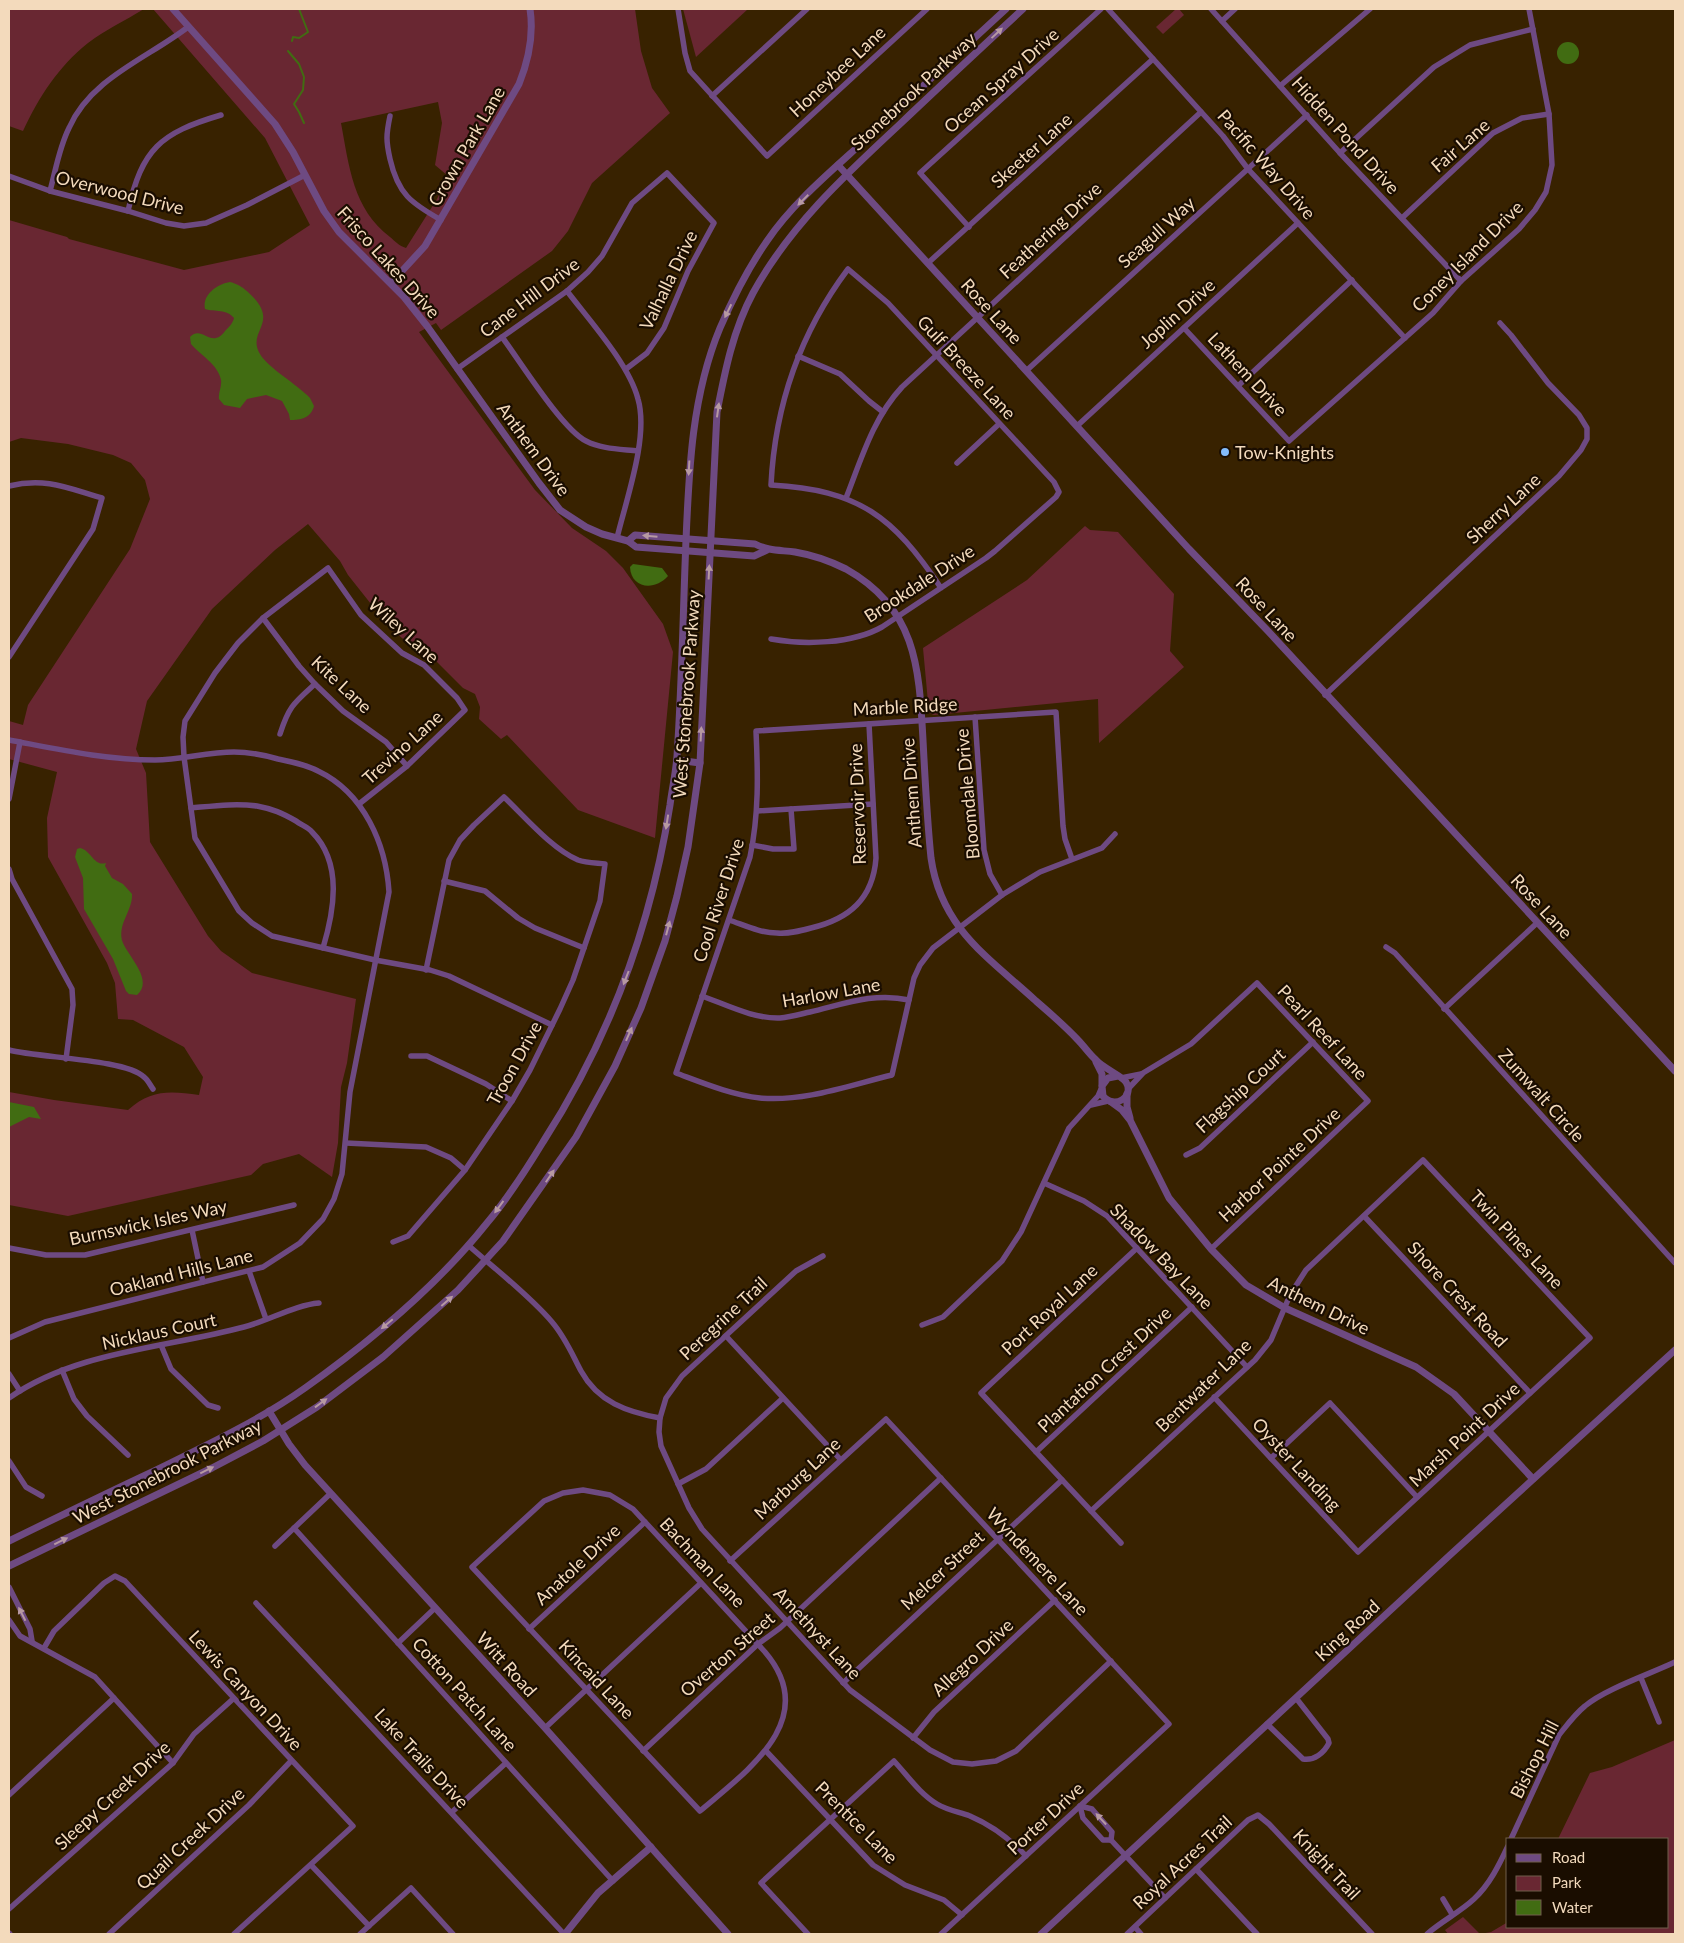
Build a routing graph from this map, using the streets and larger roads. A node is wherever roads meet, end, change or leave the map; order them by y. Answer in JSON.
{"nodes":[{"id":1,"x":173,"y":9,"type":"edge"},
{"id":2,"x":530,"y":9,"type":"edge"},
{"id":3,"x":678,"y":9,"type":"edge"},
{"id":4,"x":807,"y":9,"type":"edge"},
{"id":5,"x":927,"y":9,"type":"edge"},
{"id":6,"x":1006,"y":9,"type":"edge"},
{"id":7,"x":1023,"y":9,"type":"edge"},
{"id":8,"x":1101,"y":9,"type":"edge"},
{"id":9,"x":1108,"y":9,"type":"edge"},
{"id":10,"x":1210,"y":9,"type":"edge"},
{"id":11,"x":1235,"y":9,"type":"edge"},
{"id":12,"x":1370,"y":9,"type":"edge"},
{"id":13,"x":1529,"y":9,"type":"edge"},
{"id":14,"x":1222,"y":21,"type":"junction"},
{"id":15,"x":188,"y":27,"type":"junction"},
{"id":16,"x":1533,"y":28,"type":"junction"},
{"id":17,"x":1153,"y":58,"type":"junction"},
{"id":18,"x":1280,"y":86,"type":"junction"},
{"id":19,"x":712,"y":96,"type":"junction"},
{"id":20,"x":1201,"y":112,"type":"junction"},
{"id":21,"x":1549,"y":114,"type":"junction"},
{"id":22,"x":221,"y":115,"type":"dead end"},
{"id":23,"x":1307,"y":115,"type":"junction"},
{"id":24,"x":390,"y":116,"type":"dead end"},
{"id":25,"x":1340,"y":153,"type":"junction"},
{"id":26,"x":838,"y":165,"type":"junction"},
{"id":27,"x":1248,"y":169,"type":"junction"},
{"id":28,"x":846,"y":174,"type":"junction"},
{"id":29,"x":305,"y":175,"type":"junction"},
{"id":30,"x":9,"y":176,"type":"edge"},
{"id":31,"x":50,"y":191,"type":"junction"},
{"id":32,"x":128,"y":211,"type":"junction"},
{"id":33,"x":1402,"y":218,"type":"junction"},
{"id":34,"x":441,"y":220,"type":"junction"},
{"id":35,"x":714,"y":223,"type":"joint"},
{"id":36,"x":1298,"y":223,"type":"junction"},
{"id":37,"x":969,"y":227,"type":"junction"},
{"id":38,"x":928,"y":263,"type":"junction"},
{"id":39,"x":1352,"y":280,"type":"junction"},
{"id":40,"x":1460,"y":280,"type":"junction"},
{"id":41,"x":391,"y":283,"type":"junction"},
{"id":42,"x":567,"y":291,"type":"junction"},
{"id":43,"x":977,"y":318,"type":"junction"},
{"id":44,"x":1500,"y":323,"type":"dead end"},
{"id":45,"x":1184,"y":328,"type":"junction"},
{"id":46,"x":502,"y":337,"type":"junction"},
{"id":47,"x":1405,"y":338,"type":"junction"},
{"id":48,"x":936,"y":355,"type":"junction"},
{"id":49,"x":798,"y":356,"type":"junction"},
{"id":50,"x":457,"y":369,"type":"junction"},
{"id":51,"x":626,"y":369,"type":"junction"},
{"id":52,"x":1026,"y":371,"type":"junction"},
{"id":53,"x":1239,"y":385,"type":"junction"},
{"id":54,"x":883,"y":412,"type":"junction"},
{"id":55,"x":999,"y":424,"type":"junction"},
{"id":56,"x":1077,"y":426,"type":"junction"},
{"id":57,"x":1289,"y":441,"type":"joint"},
{"id":58,"x":638,"y":450,"type":"junction"},
{"id":59,"x":957,"y":463,"type":"dead end"},
{"id":60,"x":9,"y":486,"type":"edge"},
{"id":61,"x":1059,"y":492,"type":"joint"},
{"id":62,"x":846,"y":498,"type":"junction"},
{"id":63,"x":617,"y":538,"type":"junction"},
{"id":64,"x":686,"y":539,"type":"junction"},
{"id":65,"x":628,"y":541,"type":"junction"},
{"id":66,"x":711,"y":541,"type":"junction"},
{"id":67,"x":685,"y":550,"type":"junction"},
{"id":68,"x":767,"y":550,"type":"junction"},
{"id":69,"x":710,"y":552,"type":"junction"},
{"id":70,"x":941,"y":588,"type":"junction"},
{"id":71,"x":897,"y":617,"type":"junction"},
{"id":72,"x":263,"y":618,"type":"junction"},
{"id":73,"x":771,"y":639,"type":"dead end"},
{"id":74,"x":9,"y":657,"type":"edge"},
{"id":75,"x":315,"y":684,"type":"junction"},
{"id":76,"x":1325,"y":695,"type":"junction"},
{"id":77,"x":465,"y":710,"type":"joint"},
{"id":78,"x":975,"y":717,"type":"junction"},
{"id":79,"x":922,"y":720,"type":"junction"},
{"id":80,"x":868,"y":724,"type":"junction"},
{"id":81,"x":756,"y":731,"type":"joint"},
{"id":82,"x":280,"y":734,"type":"dead end"},
{"id":83,"x":9,"y":740,"type":"edge"},
{"id":84,"x":20,"y":742,"type":"junction"},
{"id":85,"x":184,"y":758,"type":"junction"},
{"id":86,"x":677,"y":760,"type":"junction"},
{"id":87,"x":700,"y":763,"type":"junction"},
{"id":88,"x":407,"y":766,"type":"junction"},
{"id":89,"x":9,"y":799,"type":"edge"},
{"id":90,"x":359,"y":804,"type":"junction"},
{"id":91,"x":874,"y":804,"type":"junction"},
{"id":92,"x":191,"y":808,"type":"junction"},
{"id":93,"x":791,"y":810,"type":"junction"},
{"id":94,"x":757,"y":812,"type":"junction"},
{"id":95,"x":1116,"y":834,"type":"dead end"},
{"id":96,"x":752,"y":845,"type":"junction"},
{"id":97,"x":1072,"y":860,"type":"junction"},
{"id":98,"x":9,"y":869,"type":"edge"},
{"id":99,"x":444,"y":881,"type":"junction"},
{"id":100,"x":1002,"y":895,"type":"junction"},
{"id":101,"x":729,"y":920,"type":"junction"},
{"id":102,"x":1537,"y":923,"type":"junction"},
{"id":103,"x":959,"y":928,"type":"junction"},
{"id":104,"x":1386,"y":946,"type":"dead end"},
{"id":105,"x":323,"y":948,"type":"junction"},
{"id":106,"x":584,"y":948,"type":"junction"},
{"id":107,"x":375,"y":960,"type":"junction"},
{"id":108,"x":426,"y":970,"type":"junction"},
{"id":109,"x":702,"y":996,"type":"junction"},
{"id":110,"x":909,"y":1000,"type":"junction"},
{"id":111,"x":1444,"y":1009,"type":"junction"},
{"id":112,"x":552,"y":1025,"type":"junction"},
{"id":113,"x":1312,"y":1042,"type":"junction"},
{"id":114,"x":9,"y":1050,"type":"edge"},
{"id":115,"x":411,"y":1056,"type":"dead end"},
{"id":116,"x":66,"y":1059,"type":"junction"},
{"id":117,"x":1095,"y":1060,"type":"junction"},
{"id":118,"x":1675,"y":1072,"type":"edge"},
{"id":119,"x":1143,"y":1073,"type":"junction"},
{"id":120,"x":1120,"y":1077,"type":"junction"},
{"id":121,"x":1102,"y":1088,"type":"junction"},
{"id":122,"x":153,"y":1089,"type":"dead end"},
{"id":123,"x":1128,"y":1091,"type":"junction"},
{"id":124,"x":512,"y":1101,"type":"junction"},
{"id":125,"x":1109,"y":1101,"type":"junction"},
{"id":126,"x":1368,"y":1101,"type":"joint"},
{"id":127,"x":1088,"y":1105,"type":"junction"},
{"id":128,"x":1130,"y":1120,"type":"junction"},
{"id":129,"x":346,"y":1143,"type":"junction"},
{"id":130,"x":1186,"y":1155,"type":"dead end"},
{"id":131,"x":1423,"y":1160,"type":"joint"},
{"id":132,"x":465,"y":1170,"type":"junction"},
{"id":133,"x":1044,"y":1182,"type":"junction"},
{"id":134,"x":294,"y":1206,"type":"dead end"},
{"id":135,"x":1364,"y":1216,"type":"junction"},
{"id":136,"x":192,"y":1230,"type":"junction"},
{"id":137,"x":393,"y":1242,"type":"dead end"},
{"id":138,"x":468,"y":1245,"type":"junction"},
{"id":139,"x":9,"y":1248,"type":"edge"},
{"id":140,"x":1137,"y":1248,"type":"junction"},
{"id":141,"x":1211,"y":1249,"type":"junction"},
{"id":142,"x":823,"y":1256,"type":"dead end"},
{"id":143,"x":486,"y":1260,"type":"junction"},
{"id":144,"x":1675,"y":1263,"type":"edge"},
{"id":145,"x":249,"y":1271,"type":"junction"},
{"id":146,"x":203,"y":1282,"type":"junction"},
{"id":147,"x":320,"y":1303,"type":"dead end"},
{"id":148,"x":1192,"y":1307,"type":"junction"},
{"id":149,"x":1285,"y":1308,"type":"junction"},
{"id":150,"x":266,"y":1319,"type":"junction"},
{"id":151,"x":922,"y":1325,"type":"dead end"},
{"id":152,"x":726,"y":1336,"type":"junction"},
{"id":153,"x":9,"y":1338,"type":"edge"},
{"id":154,"x":1590,"y":1338,"type":"joint"},
{"id":155,"x":161,"y":1346,"type":"junction"},
{"id":156,"x":1675,"y":1350,"type":"edge"},
{"id":157,"x":1247,"y":1367,"type":"junction"},
{"id":158,"x":62,"y":1370,"type":"junction"},
{"id":159,"x":9,"y":1374,"type":"edge"},
{"id":160,"x":20,"y":1391,"type":"junction"},
{"id":161,"x":1530,"y":1393,"type":"junction"},
{"id":162,"x":1214,"y":1397,"type":"junction"},
{"id":163,"x":9,"y":1398,"type":"edge"},
{"id":164,"x":783,"y":1398,"type":"junction"},
{"id":165,"x":218,"y":1408,"type":"dead end"},
{"id":166,"x":270,"y":1411,"type":"junction"},
{"id":167,"x":660,"y":1418,"type":"junction"},
{"id":168,"x":886,"y":1419,"type":"joint"},
{"id":169,"x":280,"y":1430,"type":"junction"},
{"id":170,"x":1489,"y":1431,"type":"junction"},
{"id":171,"x":1036,"y":1452,"type":"junction"},
{"id":172,"x":128,"y":1455,"type":"dead end"},
{"id":173,"x":1271,"y":1458,"type":"junction"},
{"id":174,"x":840,"y":1459,"type":"junction"},
{"id":175,"x":9,"y":1461,"type":"edge"},
{"id":176,"x":942,"y":1478,"type":"junction"},
{"id":177,"x":1533,"y":1479,"type":"junction"},
{"id":178,"x":1062,"y":1480,"type":"junction"},
{"id":179,"x":678,"y":1484,"type":"junction"},
{"id":180,"x":330,"y":1494,"type":"junction"},
{"id":181,"x":42,"y":1496,"type":"dead end"},
{"id":182,"x":1417,"y":1497,"type":"junction"},
{"id":183,"x":1091,"y":1511,"type":"junction"},
{"id":184,"x":645,"y":1522,"type":"junction"},
{"id":185,"x":294,"y":1528,"type":"junction"},
{"id":186,"x":998,"y":1539,"type":"junction"},
{"id":187,"x":9,"y":1541,"type":"edge"},
{"id":188,"x":1120,"y":1543,"type":"dead end"},
{"id":189,"x":276,"y":1546,"type":"dead end"},
{"id":190,"x":1358,"y":1552,"type":"joint"},
{"id":191,"x":730,"y":1561,"type":"junction"},
{"id":192,"x":9,"y":1566,"type":"edge"},
{"id":193,"x":472,"y":1566,"type":"joint"},
{"id":194,"x":702,"y":1583,"type":"junction"},
{"id":195,"x":9,"y":1587,"type":"edge"},
{"id":196,"x":1055,"y":1600,"type":"junction"},
{"id":197,"x":256,"y":1603,"type":"dead end"},
{"id":198,"x":435,"y":1608,"type":"junction"},
{"id":199,"x":9,"y":1620,"type":"edge"},
{"id":200,"x":786,"y":1622,"type":"junction"},
{"id":201,"x":529,"y":1629,"type":"junction"},
{"id":202,"x":32,"y":1641,"type":"junction"},
{"id":203,"x":398,"y":1643,"type":"junction"},
{"id":204,"x":758,"y":1644,"type":"junction"},
{"id":205,"x":44,"y":1648,"type":"junction"},
{"id":206,"x":1111,"y":1662,"type":"junction"},
{"id":207,"x":1675,"y":1662,"type":"edge"},
{"id":208,"x":1641,"y":1678,"type":"junction"},
{"id":209,"x":843,"y":1683,"type":"junction"},
{"id":210,"x":586,"y":1690,"type":"junction"},
{"id":211,"x":114,"y":1698,"type":"junction"},
{"id":212,"x":234,"y":1698,"type":"junction"},
{"id":213,"x":1296,"y":1698,"type":"junction"},
{"id":214,"x":1659,"y":1722,"type":"dead end"},
{"id":215,"x":1169,"y":1724,"type":"joint"},
{"id":216,"x":1267,"y":1724,"type":"junction"},
{"id":217,"x":544,"y":1728,"type":"junction"},
{"id":218,"x":913,"y":1738,"type":"junction"},
{"id":219,"x":642,"y":1751,"type":"junction"},
{"id":220,"x":766,"y":1751,"type":"junction"},
{"id":221,"x":291,"y":1761,"type":"junction"},
{"id":222,"x":506,"y":1762,"type":"junction"},
{"id":223,"x":173,"y":1763,"type":"junction"},
{"id":224,"x":9,"y":1795,"type":"edge"},
{"id":225,"x":1080,"y":1806,"type":"junction"},
{"id":226,"x":452,"y":1812,"type":"junction"},
{"id":227,"x":1258,"y":1815,"type":"joint"},
{"id":228,"x":829,"y":1818,"type":"junction"},
{"id":229,"x":1511,"y":1838,"type":"edge"},
{"id":230,"x":1111,"y":1840,"type":"junction"},
{"id":231,"x":651,"y":1847,"type":"junction"},
{"id":232,"x":1506,"y":1850,"type":"edge"},
{"id":233,"x":1026,"y":1856,"type":"junction"},
{"id":234,"x":1126,"y":1856,"type":"junction"},
{"id":235,"x":311,"y":1865,"type":"junction"},
{"id":236,"x":1196,"y":1868,"type":"junction"},
{"id":237,"x":613,"y":1881,"type":"junction"},
{"id":238,"x":1166,"y":1898,"type":"junction"},
{"id":239,"x":1443,"y":1899,"type":"dead end"},
{"id":240,"x":9,"y":1910,"type":"edge"},
{"id":241,"x":1452,"y":1914,"type":"junction"},
{"id":242,"x":962,"y":1915,"type":"junction"},
{"id":243,"x":369,"y":1926,"type":"junction"},
{"id":244,"x":1135,"y":1927,"type":"junction"},
{"id":245,"x":109,"y":1934,"type":"edge"},
{"id":246,"x":234,"y":1934,"type":"edge"},
{"id":247,"x":360,"y":1934,"type":"edge"},
{"id":248,"x":453,"y":1934,"type":"edge"},
{"id":249,"x":565,"y":1934,"type":"edge"},
{"id":250,"x":728,"y":1934,"type":"edge"},
{"id":251,"x":808,"y":1934,"type":"edge"},
{"id":252,"x":941,"y":1934,"type":"edge"},
{"id":253,"x":1041,"y":1934,"type":"edge"},
{"id":254,"x":1127,"y":1934,"type":"edge"},
{"id":255,"x":1141,"y":1934,"type":"edge"},
{"id":256,"x":1257,"y":1934,"type":"edge"},
{"id":257,"x":1372,"y":1934,"type":"edge"},
{"id":258,"x":1428,"y":1934,"type":"edge"}],
"edges":[{"from":1,"to":15,"type":"street","name":"Frisco Lakes Drive"},
{"from":2,"to":34,"type":"street","name":"Crown Park Lane"},
{"from":3,"to":19,"type":"street"},
{"from":4,"to":19,"type":"street"},
{"from":5,"to":19,"type":"street","name":"Honeybee Lane"},
{"from":6,"to":26,"type":"street","name":"Stonebrook Parkway"},
{"from":28,"to":7,"type":"street","name":"Stonebrook Parkway","one_way":true},
{"from":8,"to":37,"type":"street","name":"Ocean Spray Drive"},
{"from":9,"to":17,"type":"street","name":"Pacific Way Drive"},
{"from":10,"to":14,"type":"street","name":"Hidden Pond Drive"},
{"from":11,"to":14,"type":"street"},
{"from":12,"to":18,"type":"street"},
{"from":13,"to":16,"type":"street","name":"Coney Island Drive"},
{"from":14,"to":18,"type":"street","name":"Hidden Pond Drive"},
{"from":15,"to":29,"type":"street","name":"Frisco Lakes Drive"},
{"from":15,"to":31,"type":"street"},
{"from":16,"to":21,"type":"street","name":"Coney Island Drive"},
{"from":16,"to":25,"type":"street"},
{"from":17,"to":20,"type":"street","name":"Pacific Way Drive"},
{"from":17,"to":37,"type":"street","name":"Skeeter Lane"},
{"from":18,"to":23,"type":"street","name":"Hidden Pond Drive"},
{"from":20,"to":27,"type":"street","name":"Pacific Way Drive"},
{"from":20,"to":43,"type":"street","name":"Feathering Drive"},
{"from":21,"to":33,"type":"street","name":"Fair Lane"},
{"from":21,"to":40,"type":"street","name":"Coney Island Drive"},
{"from":22,"to":32,"type":"street"},
{"from":23,"to":25,"type":"street","name":"Hidden Pond Drive"},
{"from":23,"to":27,"type":"street","name":"Seagull Way"},
{"from":24,"to":34,"type":"street"},
{"from":25,"to":33,"type":"street","name":"Hidden Pond Drive"},
{"from":26,"to":28,"type":"street","name":"Rose Lane"},
{"from":26,"to":64,"type":"street","name":"West Stonebrook Parkway","one_way":true},
{"from":27,"to":36,"type":"street","name":"Pacific Way Drive"},
{"from":27,"to":52,"type":"street","name":"Seagull Way"},
{"from":28,"to":38,"type":"street","name":"Rose Lane"},
{"from":66,"to":28,"type":"street","name":"West Stonebrook Parkway","one_way":true},
{"from":29,"to":32,"type":"street","name":"Overwood Drive"},
{"from":29,"to":41,"type":"street","name":"Frisco Lakes Drive"},
{"from":30,"to":31,"type":"street","name":"Overwood Drive"},
{"from":31,"to":32,"type":"street","name":"Overwood Drive"},
{"from":33,"to":40,"type":"street","name":"Hidden Pond Drive"},
{"from":34,"to":41,"type":"street","name":"Crown Park Lane"},
{"from":35,"to":42,"type":"street","name":"Cane Hill Drive"},
{"from":35,"to":51,"type":"street","name":"Valhalla Drive"},
{"from":36,"to":39,"type":"street","name":"Pacific Way Drive"},
{"from":36,"to":45,"type":"street","name":"Joplin Drive"},
{"from":37,"to":38,"type":"street","name":"Skeeter Lane"},
{"from":38,"to":43,"type":"street","name":"Rose Lane"},
{"from":39,"to":47,"type":"street","name":"Pacific Way Drive"},
{"from":39,"to":53,"type":"street"},
{"from":40,"to":47,"type":"street","name":"Coney Island Drive"},
{"from":41,"to":50,"type":"street","name":"Frisco Lakes Drive"},
{"from":42,"to":46,"type":"street","name":"Cane Hill Drive"},
{"from":42,"to":51,"type":"street"},
{"from":43,"to":48,"type":"street","name":"Feathering Drive"},
{"from":43,"to":52,"type":"street","name":"Rose Lane"},
{"from":44,"to":76,"type":"street","name":"Sherry Lane"},
{"from":45,"to":53,"type":"street","name":"Lathem Drive"},
{"from":45,"to":56,"type":"street","name":"Joplin Drive"},
{"from":46,"to":50,"type":"street","name":"Cane Hill Drive"},
{"from":46,"to":58,"type":"street"},
{"from":47,"to":57,"type":"street","name":"Coney Island Drive"},
{"from":48,"to":49,"type":"street","name":"Gulf Breeze Lane"},
{"from":48,"to":54,"type":"street","name":"Feathering Drive"},
{"from":48,"to":55,"type":"street","name":"Gulf Breeze Lane"},
{"from":49,"to":54,"type":"street"},
{"from":49,"to":62,"type":"street"},
{"from":50,"to":63,"type":"street","name":"Anthem Drive"},
{"from":51,"to":58,"type":"street"},
{"from":52,"to":56,"type":"street","name":"Rose Lane"},
{"from":53,"to":57,"type":"street","name":"Lathem Drive"},
{"from":54,"to":62,"type":"street","name":"Feathering Drive"},
{"from":55,"to":59,"type":"street"},
{"from":55,"to":61,"type":"street","name":"Gulf Breeze Lane"},
{"from":56,"to":76,"type":"street","name":"Rose Lane"},
{"from":58,"to":63,"type":"street"},
{"from":60,"to":74,"type":"street"},
{"from":61,"to":70,"type":"street","name":"Brookdale Drive"},
{"from":62,"to":70,"type":"street"},
{"from":63,"to":65,"type":"street","name":"Anthem Drive"},
{"from":64,"to":65,"type":"street","name":"Anthem Drive","one_way":true},
{"from":64,"to":66,"type":"street","name":"Anthem Drive"},
{"from":64,"to":67,"type":"street","name":"West Stonebrook Parkway"},
{"from":65,"to":67,"type":"street","name":"Anthem Drive"},
{"from":66,"to":68,"type":"street","name":"Anthem Drive"},
{"from":66,"to":69,"type":"street","name":"West Stonebrook Parkway"},
{"from":67,"to":69,"type":"street","name":"Anthem Drive"},
{"from":67,"to":86,"type":"street","name":"West Stonebrook Parkway"},
{"from":68,"to":69,"type":"street","name":"Anthem Drive"},
{"from":68,"to":71,"type":"street","name":"Anthem Drive"},
{"from":87,"to":69,"type":"street","name":"West Stonebrook Parkway","one_way":true},
{"from":70,"to":71,"type":"street","name":"Brookdale Drive"},
{"from":71,"to":73,"type":"street","name":"Brookdale Drive"},
{"from":71,"to":79,"type":"street","name":"Anthem Drive"},
{"from":72,"to":75,"type":"street","name":"Kite Lane"},
{"from":72,"to":77,"type":"street","name":"Wiley Lane"},
{"from":72,"to":85,"type":"street"},
{"from":75,"to":82,"type":"street"},
{"from":75,"to":88,"type":"street","name":"Kite Lane"},
{"from":76,"to":102,"type":"street","name":"Rose Lane"},
{"from":77,"to":88,"type":"street","name":"Trevino Lane"},
{"from":78,"to":79,"type":"street","name":"Marble Ridge"},
{"from":78,"to":97,"type":"street","name":"Marble Ridge"},
{"from":78,"to":100,"type":"street","name":"Bloomdale Drive"},
{"from":79,"to":80,"type":"street","name":"Marble Ridge"},
{"from":79,"to":103,"type":"street","name":"Anthem Drive"},
{"from":80,"to":81,"type":"street","name":"Marble Ridge"},
{"from":80,"to":91,"type":"street","name":"Reservoir Drive"},
{"from":81,"to":94,"type":"street","name":"Cool River Drive"},
{"from":83,"to":84,"type":"street","name":"Oakland Hills Lane"},
{"from":84,"to":85,"type":"street","name":"Oakland Hills Lane"},
{"from":84,"to":89,"type":"street"},
{"from":85,"to":90,"type":"street","name":"Oakland Hills Lane"},
{"from":85,"to":92,"type":"street"},
{"from":86,"to":87,"type":"street"},
{"from":86,"to":138,"type":"street","name":"West Stonebrook Parkway","one_way":true},
{"from":143,"to":87,"type":"street","name":"West Stonebrook Parkway","one_way":true},
{"from":88,"to":90,"type":"street","name":"Trevino Lane"},
{"from":90,"to":107,"type":"street","name":"Oakland Hills Lane"},
{"from":91,"to":93,"type":"street"},
{"from":91,"to":101,"type":"street","name":"Reservoir Drive"},
{"from":92,"to":105,"type":"street"},
{"from":92,"to":105,"type":"street"},
{"from":93,"to":94,"type":"street"},
{"from":93,"to":96,"type":"street"},
{"from":94,"to":96,"type":"street","name":"Cool River Drive"},
{"from":95,"to":97,"type":"street"},
{"from":96,"to":101,"type":"street","name":"Cool River Drive"},
{"from":97,"to":100,"type":"street"},
{"from":98,"to":116,"type":"street"},
{"from":99,"to":106,"type":"street"},
{"from":99,"to":106,"type":"street","name":"Troon Drive"},
{"from":99,"to":108,"type":"street"},
{"from":100,"to":103,"type":"street"},
{"from":101,"to":109,"type":"street","name":"Cool River Drive"},
{"from":102,"to":111,"type":"street"},
{"from":102,"to":118,"type":"street","name":"Rose Lane"},
{"from":103,"to":110,"type":"street"},
{"from":103,"to":117,"type":"street","name":"Anthem Drive"},
{"from":104,"to":111,"type":"street","name":"Zumwalt Circle"},
{"from":105,"to":107,"type":"street"},
{"from":106,"to":112,"type":"street","name":"Troon Drive"},
{"from":107,"to":108,"type":"street"},
{"from":107,"to":129,"type":"street","name":"Oakland Hills Lane"},
{"from":108,"to":112,"type":"street"},
{"from":109,"to":110,"type":"street","name":"Harlow Lane"},
{"from":109,"to":110,"type":"street","name":"Cool River Drive"},
{"from":111,"to":144,"type":"street","name":"Zumwalt Circle"},
{"from":112,"to":124,"type":"street","name":"Troon Drive"},
{"from":113,"to":119,"type":"street","name":"Pearl Reef Lane"},
{"from":113,"to":126,"type":"street","name":"Pearl Reef Lane"},
{"from":113,"to":130,"type":"street","name":"Flagship Court"},
{"from":114,"to":116,"type":"street"},
{"from":115,"to":124,"type":"street"},
{"from":116,"to":122,"type":"street"},
{"from":117,"to":120,"type":"street","name":"Anthem Drive"},
{"from":117,"to":121,"type":"street","name":"Anthem Drive"},
{"from":119,"to":120,"type":"street"},
{"from":119,"to":123,"type":"street"},
{"from":120,"to":121,"type":"street"},
{"from":120,"to":123,"type":"street"},
{"from":121,"to":125,"type":"street"},
{"from":121,"to":127,"type":"street"},
{"from":123,"to":125,"type":"street"},
{"from":123,"to":128,"type":"street","name":"Anthem Drive"},
{"from":124,"to":132,"type":"street","name":"Troon Drive"},
{"from":125,"to":127,"type":"street"},
{"from":125,"to":128,"type":"street","name":"Anthem Drive"},
{"from":126,"to":141,"type":"street","name":"Harbor Pointe Drive"},
{"from":127,"to":133,"type":"street"},
{"from":128,"to":141,"type":"street","name":"Anthem Drive"},
{"from":129,"to":132,"type":"street"},
{"from":129,"to":145,"type":"street","name":"Oakland Hills Lane"},
{"from":131,"to":135,"type":"street","name":"Bentwater Lane"},
{"from":131,"to":154,"type":"street","name":"Twin Pines Lane"},
{"from":132,"to":137,"type":"street","name":"Troon Drive"},
{"from":133,"to":140,"type":"street","name":"Shadow Bay Lane"},
{"from":133,"to":151,"type":"street"},
{"from":134,"to":136,"type":"street","name":"Burnswick Isles Way"},
{"from":135,"to":149,"type":"street","name":"Bentwater Lane"},
{"from":135,"to":161,"type":"street","name":"Shore Crest Road"},
{"from":136,"to":139,"type":"street","name":"Burnswick Isles Way"},
{"from":136,"to":146,"type":"street"},
{"from":138,"to":143,"type":"street"},
{"from":138,"to":166,"type":"street","name":"West Stonebrook Parkway","one_way":true},
{"from":140,"to":148,"type":"street","name":"Shadow Bay Lane"},
{"from":140,"to":171,"type":"street","name":"Port Royal Lane"},
{"from":141,"to":149,"type":"street","name":"Anthem Drive"},
{"from":142,"to":152,"type":"street","name":"Peregrine Trail"},
{"from":143,"to":167,"type":"street"},
{"from":169,"to":143,"type":"street","name":"West Stonebrook Parkway","one_way":true},
{"from":145,"to":146,"type":"street","name":"Oakland Hills Lane"},
{"from":145,"to":150,"type":"street"},
{"from":146,"to":153,"type":"street","name":"Oakland Hills Lane"},
{"from":147,"to":150,"type":"street","name":"Nicklaus Court"},
{"from":148,"to":157,"type":"street","name":"Shadow Bay Lane"},
{"from":148,"to":171,"type":"street","name":"Plantation Crest Drive"},
{"from":149,"to":157,"type":"street","name":"Bentwater Lane"},
{"from":149,"to":170,"type":"street","name":"Anthem Drive"},
{"from":150,"to":155,"type":"street","name":"Nicklaus Court"},
{"from":152,"to":164,"type":"street"},
{"from":152,"to":167,"type":"street","name":"Peregrine Trail"},
{"from":154,"to":161,"type":"street","name":"Marsh Point Drive"},
{"from":155,"to":158,"type":"street","name":"Nicklaus Court"},
{"from":155,"to":165,"type":"street"},
{"from":156,"to":177,"type":"street","name":"King Road"},
{"from":157,"to":162,"type":"street","name":"Bentwater Lane"},
{"from":158,"to":160,"type":"street","name":"Nicklaus Court"},
{"from":158,"to":172,"type":"street"},
{"from":159,"to":160,"type":"street"},
{"from":160,"to":163,"type":"street","name":"Nicklaus Court"},
{"from":161,"to":170,"type":"street","name":"Marsh Point Drive"},
{"from":162,"to":173,"type":"street","name":"Oyster Landing"},
{"from":162,"to":183,"type":"street","name":"Bentwater Lane"},
{"from":164,"to":174,"type":"street"},
{"from":164,"to":179,"type":"street"},
{"from":166,"to":169,"type":"street","name":"Witt Road"},
{"from":166,"to":187,"type":"street","name":"West Stonebrook Parkway"},
{"from":167,"to":179,"type":"street","name":"Amethyst Lane"},
{"from":168,"to":174,"type":"street","name":"Marburg Lane"},
{"from":168,"to":176,"type":"street","name":"Wyndemere Lane"},
{"from":169,"to":180,"type":"street","name":"Witt Road"},
{"from":192,"to":169,"type":"street","name":"West Stonebrook Parkway","one_way":true},
{"from":170,"to":177,"type":"street","name":"Anthem Drive"},
{"from":170,"to":182,"type":"street","name":"Marsh Point Drive"},
{"from":171,"to":178,"type":"street"},
{"from":173,"to":182,"type":"street"},
{"from":173,"to":190,"type":"street","name":"Oyster Landing"},
{"from":174,"to":191,"type":"street","name":"Marburg Lane"},
{"from":175,"to":181,"type":"street"},
{"from":176,"to":186,"type":"street","name":"Wyndemere Lane"},
{"from":176,"to":200,"type":"street","name":"Overton Street"},
{"from":177,"to":213,"type":"street","name":"King Road"},
{"from":178,"to":183,"type":"street"},
{"from":178,"to":186,"type":"street","name":"Melcer Street"},
{"from":179,"to":191,"type":"street","name":"Amethyst Lane"},
{"from":180,"to":185,"type":"street"},
{"from":180,"to":198,"type":"street","name":"Witt Road"},
{"from":182,"to":190,"type":"street","name":"Marsh Point Drive"},
{"from":183,"to":188,"type":"street"},
{"from":184,"to":193,"type":"street","name":"Bachman Lane"},
{"from":184,"to":194,"type":"street","name":"Bachman Lane"},
{"from":184,"to":201,"type":"street","name":"Anatole Drive"},
{"from":185,"to":189,"type":"street"},
{"from":185,"to":203,"type":"street","name":"Cotton Patch Lane"},
{"from":186,"to":196,"type":"street","name":"Wyndemere Lane"},
{"from":186,"to":209,"type":"street","name":"Melcer Street"},
{"from":191,"to":200,"type":"street","name":"Amethyst Lane"},
{"from":193,"to":201,"type":"street","name":"Kincaid Lane"},
{"from":194,"to":204,"type":"street","name":"Bachman Lane"},
{"from":194,"to":210,"type":"street"},
{"from":202,"to":195,"type":"street","one_way":true},
{"from":196,"to":206,"type":"street","name":"Wyndemere Lane"},
{"from":196,"to":218,"type":"street","name":"Allegro Drive"},
{"from":197,"to":226,"type":"street","name":"Lake Trails Drive"},
{"from":198,"to":203,"type":"street"},
{"from":198,"to":217,"type":"street","name":"Witt Road"},
{"from":199,"to":202,"type":"street"},
{"from":200,"to":204,"type":"street","name":"Overton Street"},
{"from":200,"to":209,"type":"street","name":"Amethyst Lane"},
{"from":201,"to":210,"type":"street","name":"Kincaid Lane"},
{"from":202,"to":205,"type":"street"},
{"from":203,"to":222,"type":"street","name":"Cotton Patch Lane"},
{"from":204,"to":219,"type":"street","name":"Overton Street"},
{"from":204,"to":220,"type":"street","name":"Bachman Lane"},
{"from":205,"to":211,"type":"street"},
{"from":205,"to":212,"type":"street","name":"Lewis Canyon Drive"},
{"from":206,"to":215,"type":"street","name":"Wyndemere Lane"},
{"from":206,"to":218,"type":"street","name":"Amethyst Lane"},
{"from":207,"to":208,"type":"street","name":"Bishop Hill"},
{"from":208,"to":214,"type":"street"},
{"from":208,"to":229,"type":"street","name":"Bishop Hill"},
{"from":209,"to":218,"type":"street","name":"Amethyst Lane"},
{"from":210,"to":217,"type":"street"},
{"from":210,"to":219,"type":"street","name":"Kincaid Lane"},
{"from":211,"to":223,"type":"street"},
{"from":211,"to":224,"type":"street"},
{"from":212,"to":221,"type":"street","name":"Lewis Canyon Drive"},
{"from":212,"to":223,"type":"street","name":"Sleepy Creek Drive"},
{"from":213,"to":216,"type":"street","name":"King Road"},
{"from":213,"to":216,"type":"street"},
{"from":215,"to":225,"type":"street","name":"Porter Drive"},
{"from":216,"to":234,"type":"street","name":"King Road"},
{"from":217,"to":231,"type":"street","name":"Witt Road"},
{"from":219,"to":220,"type":"street","name":"Kincaid Lane"},
{"from":220,"to":228,"type":"street","name":"Prentice Lane"},
{"from":221,"to":235,"type":"street","name":"Lewis Canyon Drive"},
{"from":221,"to":245,"type":"street","name":"Quail Creek Drive"},
{"from":222,"to":226,"type":"street"},
{"from":222,"to":237,"type":"street","name":"Cotton Patch Lane"},
{"from":223,"to":240,"type":"street","name":"Sleepy Creek Drive"},
{"from":225,"to":230,"type":"street"},
{"from":230,"to":225,"type":"street","one_way":true},
{"from":225,"to":233,"type":"street","name":"Porter Drive"},
{"from":226,"to":249,"type":"street","name":"Lake Trails Drive"},
{"from":227,"to":236,"type":"street","name":"Royal Acres Trail"},
{"from":227,"to":257,"type":"street","name":"Knight Trail"},
{"from":228,"to":233,"type":"street"},
{"from":228,"to":242,"type":"street","name":"Prentice Lane"},
{"from":228,"to":251,"type":"street"},
{"from":230,"to":234,"type":"street"},
{"from":231,"to":237,"type":"street"},
{"from":231,"to":250,"type":"street","name":"Witt Road"},
{"from":232,"to":241,"type":"street"},
{"from":233,"to":242,"type":"street","name":"Porter Drive"},
{"from":234,"to":238,"type":"street"},
{"from":234,"to":253,"type":"street","name":"King Road"},
{"from":235,"to":243,"type":"street"},
{"from":235,"to":246,"type":"street"},
{"from":236,"to":238,"type":"street","name":"Royal Acres Trail"},
{"from":236,"to":256,"type":"street"},
{"from":237,"to":249,"type":"street"},
{"from":238,"to":244,"type":"street","name":"Royal Acres Trail"},
{"from":239,"to":241,"type":"street"},
{"from":241,"to":258,"type":"street"},
{"from":242,"to":252,"type":"street","name":"Porter Drive"},
{"from":243,"to":247,"type":"street"},
{"from":243,"to":248,"type":"street"},
{"from":244,"to":254,"type":"street","name":"Royal Acres Trail"},
{"from":244,"to":255,"type":"street"}]}
